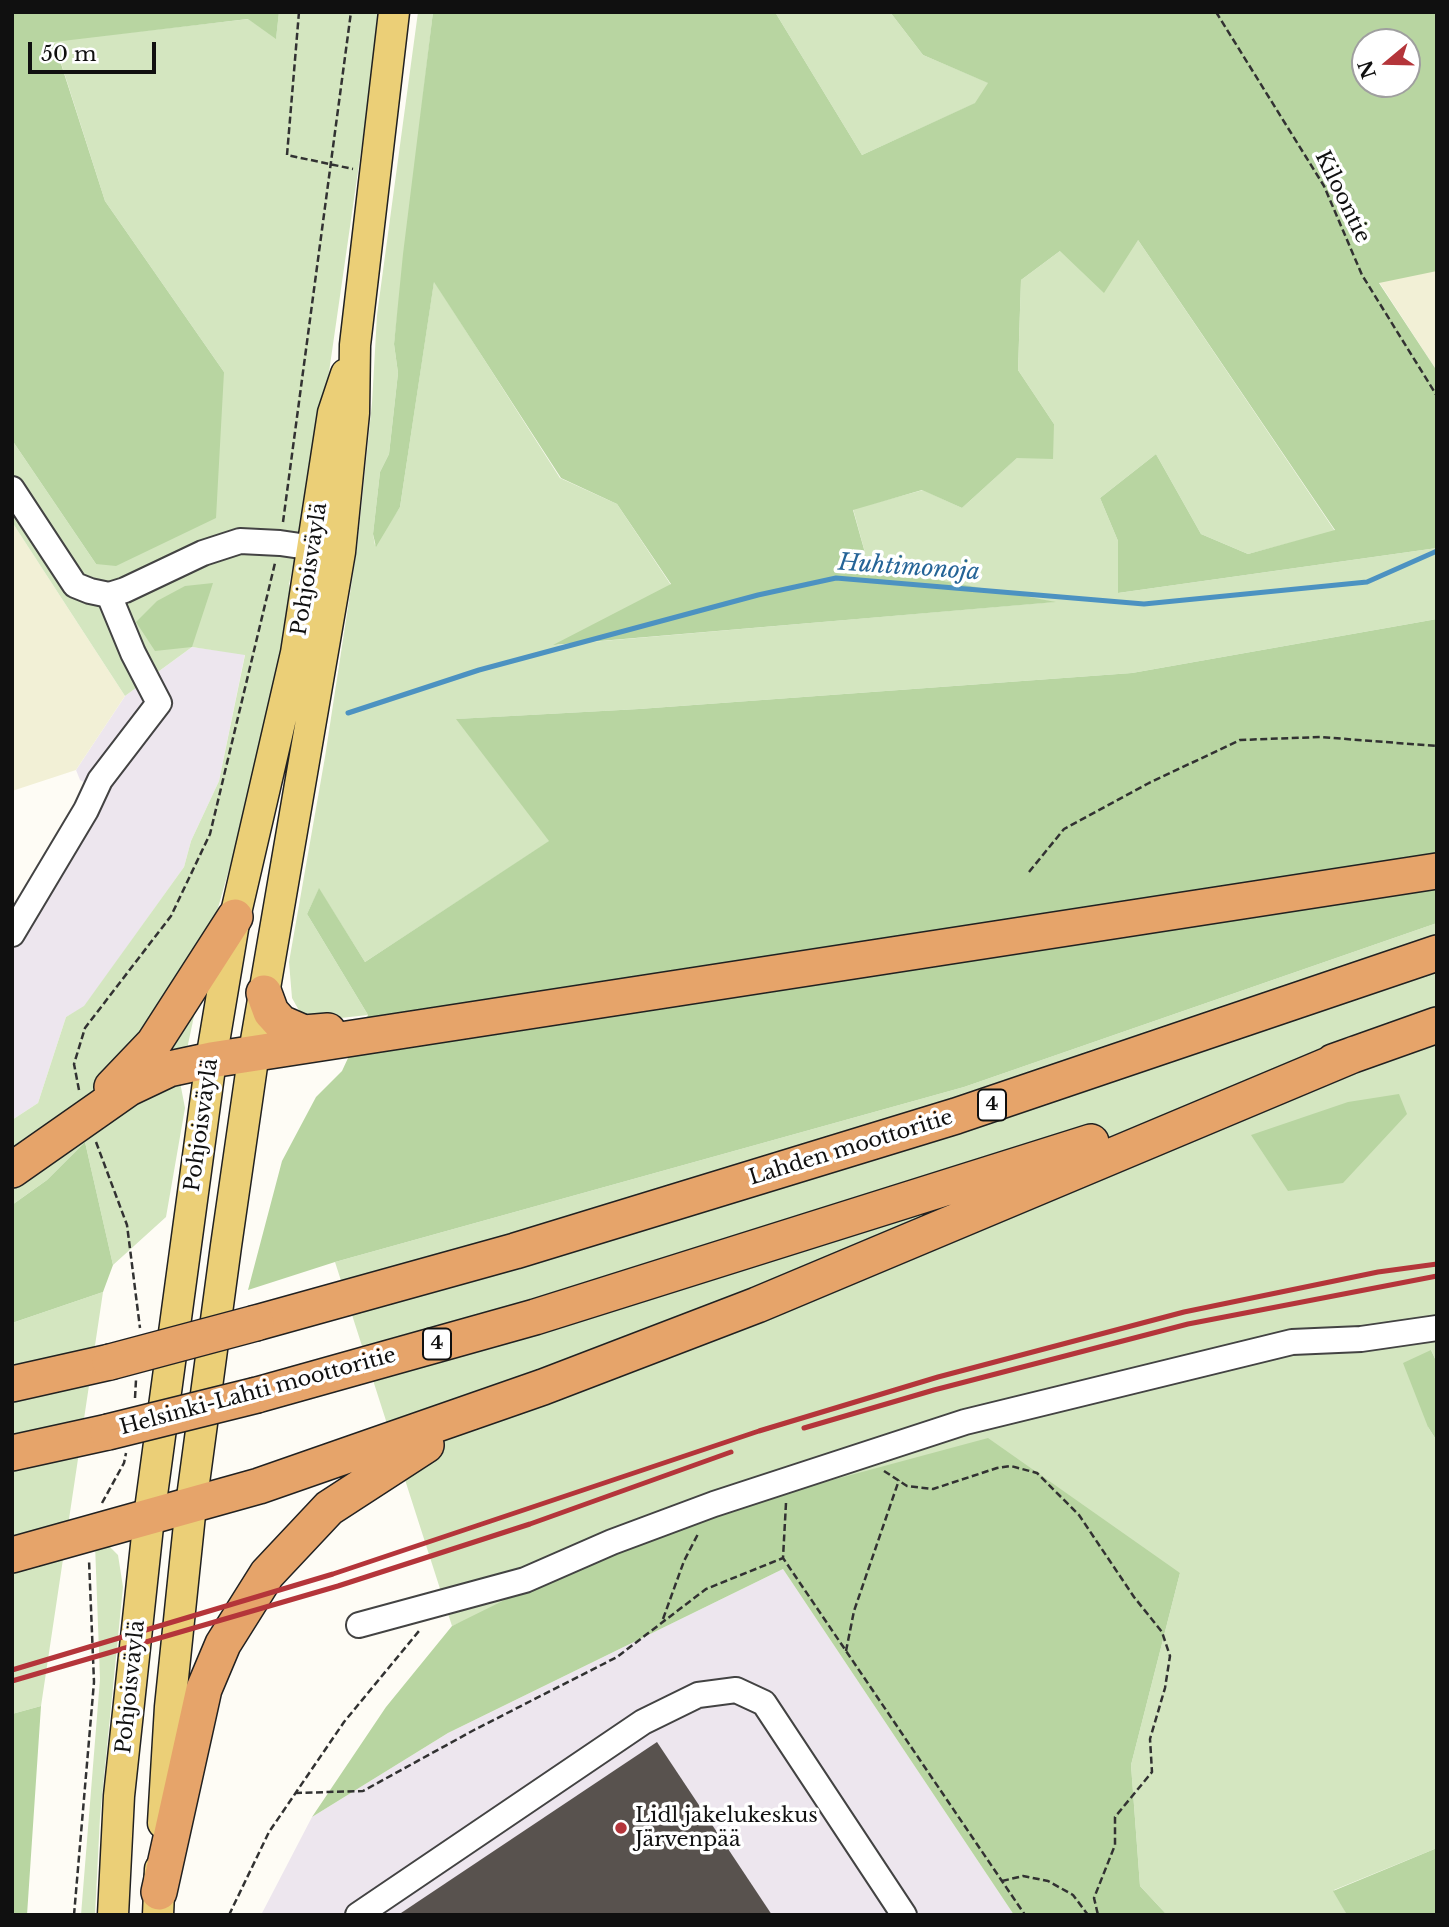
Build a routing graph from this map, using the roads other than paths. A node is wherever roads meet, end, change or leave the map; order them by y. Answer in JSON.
{"nodes":[{"id":1,"x":394,"y":12,"type":"edge"},
{"id":2,"x":402,"y":12,"type":"edge"},
{"id":3,"x":377,"y":174,"type":"junction"},
{"id":4,"x":12,"y":489,"type":"edge"},
{"id":5,"x":327,"y":550,"type":"junction"},
{"id":6,"x":109,"y":594,"type":"junction"},
{"id":7,"x":1437,"y":871,"type":"edge"},
{"id":8,"x":235,"y":917,"type":"junction"},
{"id":9,"x":12,"y":934,"type":"edge"},
{"id":10,"x":1437,"y":953,"type":"edge"},
{"id":11,"x":264,"y":993,"type":"junction"},
{"id":12,"x":1437,"y":1025,"type":"edge"},
{"id":13,"x":362,"y":1035,"type":"junction"},
{"id":14,"x":254,"y":1052,"type":"junction"},
{"id":15,"x":1356,"y":1054,"type":"junction"},
{"id":16,"x":211,"y":1060,"type":"junction"},
{"id":17,"x":54,"y":1138,"type":"junction"},
{"id":18,"x":12,"y":1170,"type":"edge"},
{"id":19,"x":1437,"y":1328,"type":"edge"},
{"id":20,"x":12,"y":1384,"type":"edge"},
{"id":21,"x":543,"y":1387,"type":"junction"},
{"id":22,"x":12,"y":1453,"type":"edge"},
{"id":23,"x":191,"y":1505,"type":"junction"},
{"id":24,"x":149,"y":1517,"type":"junction"},
{"id":25,"x":12,"y":1555,"type":"edge"},
{"id":26,"x":359,"y":1625,"type":"dead end"},
{"id":27,"x":158,"y":1903,"type":"edge"},
{"id":28,"x":113,"y":1915,"type":"edge"},
{"id":29,"x":358,"y":1915,"type":"edge"},
{"id":30,"x":904,"y":1915,"type":"edge"}],
"edges":[{"from":1,"to":3,"type":"main road","name":"Pohjoisväylä"},
{"from":2,"to":3,"type":"main road","name":"Pohjoisväylä"},
{"from":3,"to":5,"type":"main road","name":"Pohjoisväylä"},
{"from":4,"to":6,"type":"lane"},
{"from":5,"to":6,"type":"lane"},
{"from":5,"to":8,"type":"main road","name":"Pohjoisväylä"},
{"from":5,"to":11,"type":"main road","name":"Pohjoisväylä"},
{"from":6,"to":9,"type":"lane"},
{"from":7,"to":13,"type":"highway"},
{"from":8,"to":16,"type":"main road","name":"Pohjoisväylä"},
{"from":8,"to":17,"type":"highway"},
{"from":10,"to":20,"type":"highway","name":"Lahden moottoritie","number":"4","bridge":true},
{"from":11,"to":13,"type":"highway"},
{"from":11,"to":14,"type":"main road","name":"Pohjoisväylä"},
{"from":12,"to":15,"type":"highway","number":"4"},
{"from":13,"to":14,"type":"highway"},
{"from":14,"to":16,"type":"highway"},
{"from":14,"to":23,"type":"main road","name":"Pohjoisväylä"},
{"from":15,"to":21,"type":"highway"},
{"from":15,"to":22,"type":"highway","name":"Helsinki-Lahti moottoritie","number":"4","bridge":true},
{"from":16,"to":17,"type":"highway"},
{"from":16,"to":24,"type":"main road","name":"Pohjoisväylä"},
{"from":17,"to":18,"type":"highway"},
{"from":19,"to":26,"type":"lane"},
{"from":21,"to":23,"type":"highway"},
{"from":21,"to":27,"type":"highway"},
{"from":23,"to":24,"type":"highway"},
{"from":23,"to":27,"type":"main road","name":"Pohjoisväylä"},
{"from":24,"to":25,"type":"highway"},
{"from":24,"to":28,"type":"main road","name":"Pohjoisväylä"},
{"from":29,"to":30,"type":"lane"}]}
